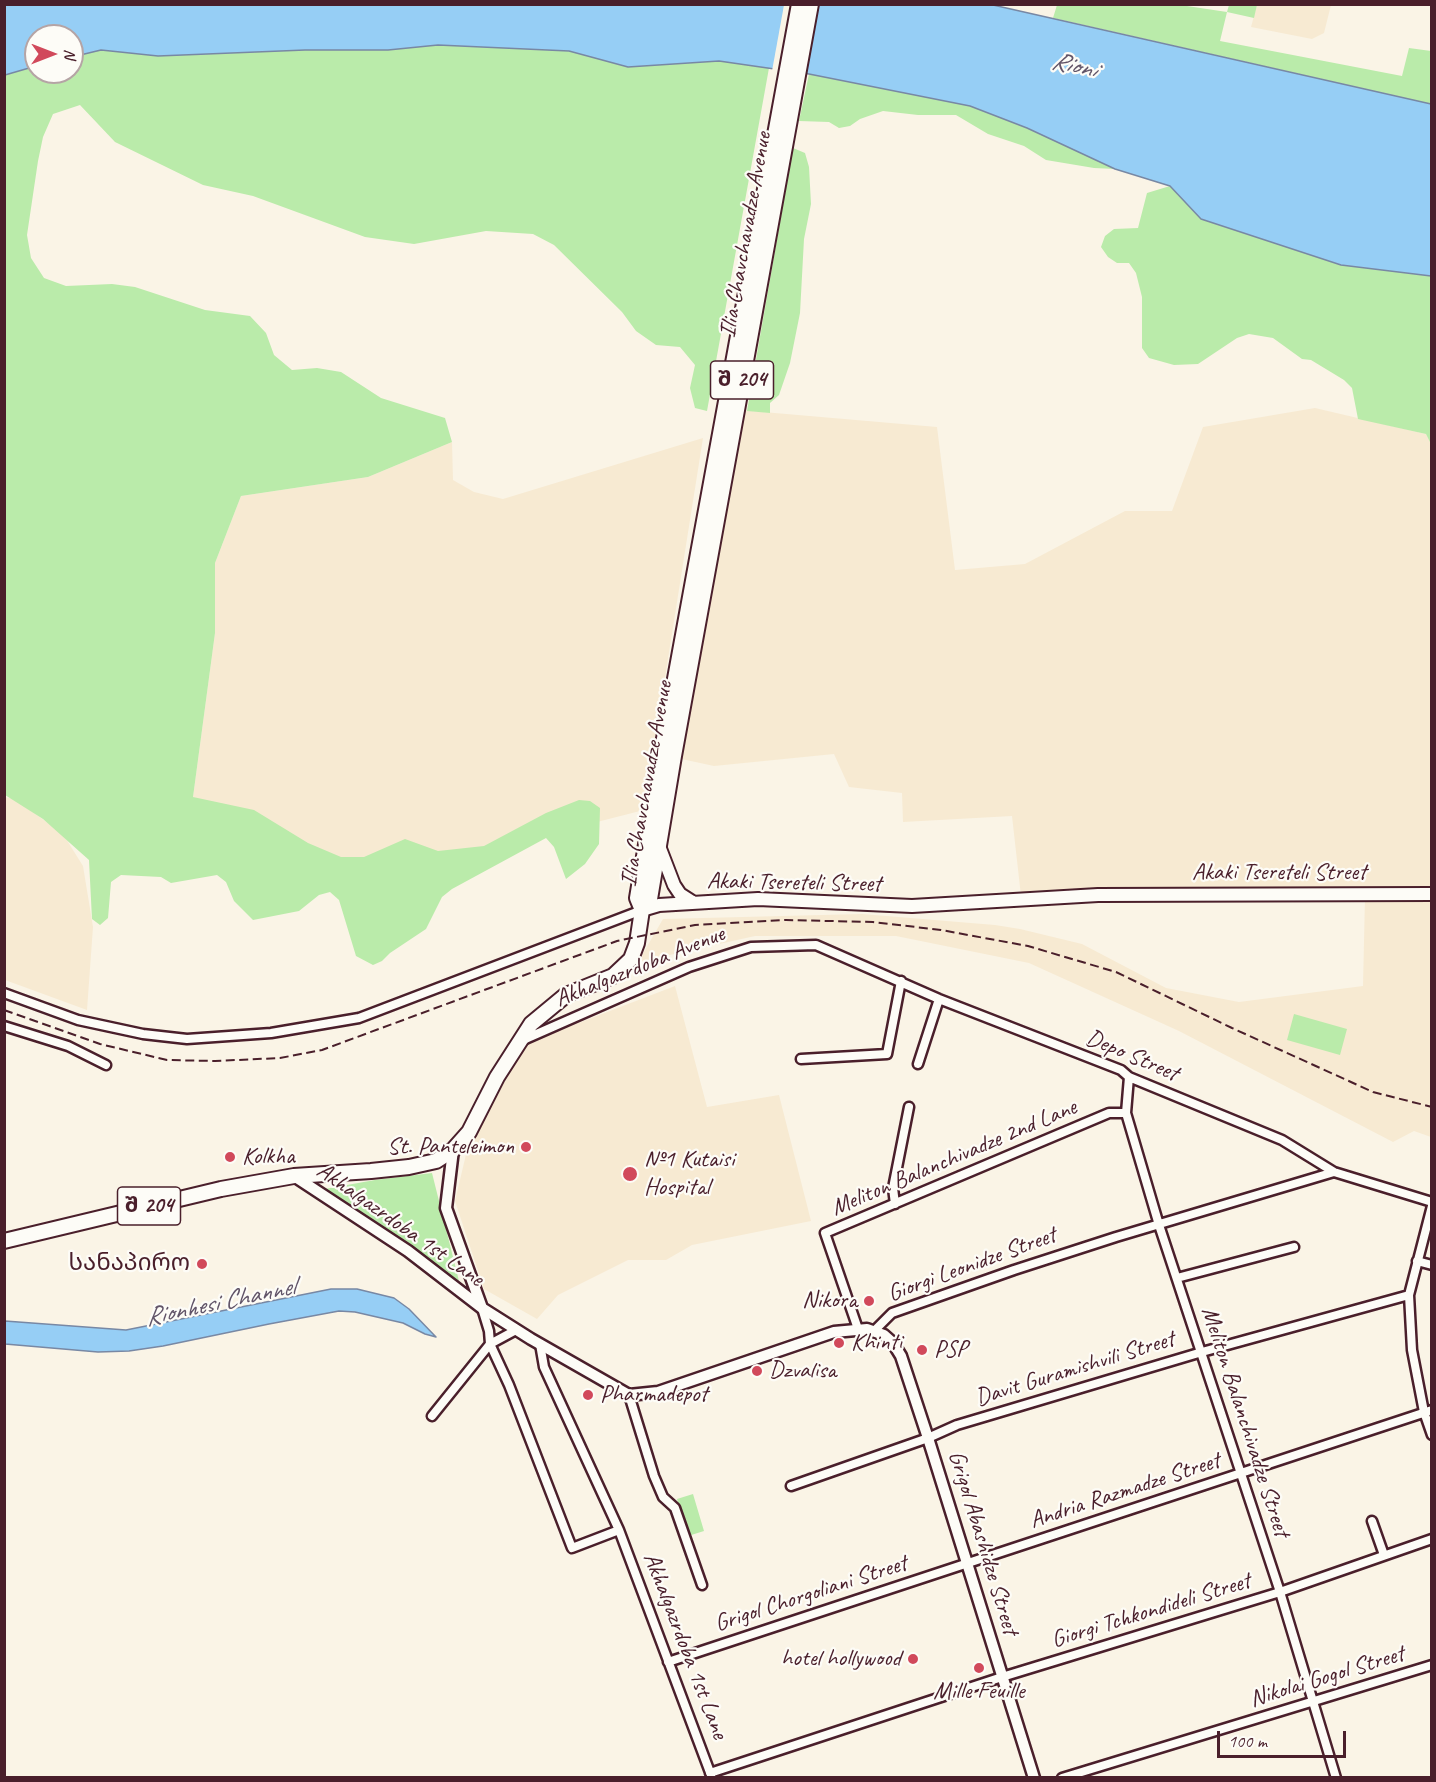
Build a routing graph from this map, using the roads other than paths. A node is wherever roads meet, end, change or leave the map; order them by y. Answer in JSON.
{"nodes":[{"id":1,"x":799,"y":4,"type":"edge"},
{"id":2,"x":811,"y":4,"type":"edge"},
{"id":3,"x":668,"y":755,"type":"junction"},
{"id":4,"x":659,"y":846,"type":"junction"},
{"id":5,"x":1431,"y":894,"type":"edge"},
{"id":6,"x":694,"y":903,"type":"junction"},
{"id":7,"x":642,"y":910,"type":"junction"},
{"id":8,"x":816,"y":945,"type":"joint"},
{"id":9,"x":901,"y":981,"type":"junction"},
{"id":10,"x":4,"y":993,"type":"edge"},
{"id":11,"x":939,"y":999,"type":"junction"},
{"id":12,"x":4,"y":1026,"type":"edge"},
{"id":13,"x":520,"y":1041,"type":"junction"},
{"id":14,"x":801,"y":1059,"type":"dead end"},
{"id":15,"x":918,"y":1064,"type":"dead end"},
{"id":16,"x":106,"y":1065,"type":"dead end"},
{"id":17,"x":1129,"y":1077,"type":"junction"},
{"id":18,"x":909,"y":1107,"type":"dead end"},
{"id":19,"x":1126,"y":1113,"type":"junction"},
{"id":20,"x":453,"y":1150,"type":"junction"},
{"id":21,"x":1334,"y":1172,"type":"junction"},
{"id":22,"x":294,"y":1176,"type":"junction"},
{"id":23,"x":1431,"y":1202,"type":"edge"},
{"id":24,"x":895,"y":1204,"type":"junction"},
{"id":25,"x":1431,"y":1206,"type":"edge"},
{"id":26,"x":1159,"y":1225,"type":"junction"},
{"id":27,"x":4,"y":1241,"type":"edge"},
{"id":28,"x":1294,"y":1246,"type":"dead end"},
{"id":29,"x":1417,"y":1261,"type":"junction"},
{"id":30,"x":1431,"y":1265,"type":"edge"},
{"id":31,"x":1177,"y":1278,"type":"junction"},
{"id":32,"x":1409,"y":1295,"type":"junction"},
{"id":33,"x":482,"y":1308,"type":"junction"},
{"id":34,"x":858,"y":1329,"type":"junction"},
{"id":35,"x":516,"y":1330,"type":"junction"},
{"id":36,"x":875,"y":1330,"type":"junction"},
{"id":37,"x":490,"y":1344,"type":"junction"},
{"id":38,"x":540,"y":1344,"type":"junction"},
{"id":39,"x":1202,"y":1352,"type":"junction"},
{"id":40,"x":629,"y":1395,"type":"junction"},
{"id":41,"x":1428,"y":1411,"type":"edge"},
{"id":42,"x":432,"y":1416,"type":"dead end"},
{"id":43,"x":1431,"y":1435,"type":"edge"},
{"id":44,"x":928,"y":1438,"type":"junction"},
{"id":45,"x":1241,"y":1474,"type":"junction"},
{"id":46,"x":791,"y":1486,"type":"dead end"},
{"id":47,"x":1372,"y":1521,"type":"dead end"},
{"id":48,"x":619,"y":1530,"type":"junction"},
{"id":49,"x":1431,"y":1539,"type":"edge"},
{"id":50,"x":1384,"y":1556,"type":"junction"},
{"id":51,"x":967,"y":1563,"type":"junction"},
{"id":52,"x":702,"y":1585,"type":"dead end"},
{"id":53,"x":1280,"y":1592,"type":"junction"},
{"id":54,"x":668,"y":1662,"type":"junction"},
{"id":55,"x":1431,"y":1665,"type":"edge"},
{"id":56,"x":1002,"y":1677,"type":"junction"},
{"id":57,"x":1313,"y":1702,"type":"junction"},
{"id":58,"x":711,"y":1775,"type":"edge"},
{"id":59,"x":1034,"y":1778,"type":"edge"},
{"id":60,"x":1062,"y":1778,"type":"edge"},
{"id":61,"x":1336,"y":1778,"type":"edge"}],
"edges":[{"from":1,"to":3,"type":"main road","name":"Ilia Chavchavadze Avenue","number":"შ 204"},
{"from":2,"to":3,"type":"main road","name":"Ilia Chavchavadze Avenue","number":"შ 204"},
{"from":3,"to":4,"type":"main road","name":"Ilia Chavchavadze Avenue","number":"შ 204"},
{"from":3,"to":7,"type":"main road","name":"Ilia Chavchavadze Avenue","number":"შ 204"},
{"from":4,"to":6,"type":"main road"},
{"from":4,"to":7,"type":"main road","name":"Ilia Chavchavadze Avenue","number":"შ 204"},
{"from":5,"to":6,"type":"main road","name":"Akaki Tsereteli Street"},
{"from":6,"to":7,"type":"main road","name":"Akaki Tsereteli Street"},
{"from":7,"to":10,"type":"street","name":"Akaki Tsereteli Street"},
{"from":7,"to":13,"type":"main road","name":"Akhalgazrdoba Avenue","number":"შ 204"},
{"from":8,"to":9,"type":"street","name":"Depo Street"},
{"from":8,"to":13,"type":"street","name":"Akhalgazrdoba Avenue"},
{"from":9,"to":11,"type":"street","name":"Depo Street"},
{"from":9,"to":14,"type":"street"},
{"from":11,"to":15,"type":"street"},
{"from":11,"to":17,"type":"street","name":"Depo Street"},
{"from":12,"to":16,"type":"street"},
{"from":13,"to":20,"type":"main road","name":"Akhalgazrdoba Avenue","number":"შ 204"},
{"from":17,"to":19,"type":"street","name":"Meliton Balanchivadze Street"},
{"from":17,"to":21,"type":"street","name":"Depo Street"},
{"from":18,"to":24,"type":"street"},
{"from":19,"to":24,"type":"street","name":"Meliton Balanchivadze 2nd Lane"},
{"from":19,"to":26,"type":"street","name":"Meliton Balanchivadze Street"},
{"from":20,"to":22,"type":"main road","name":"Akhalgazrdoba Avenue","number":"შ 204"},
{"from":20,"to":33,"type":"street","name":"Akhalgazrdoba 1st Lane"},
{"from":21,"to":23,"type":"street","name":"Depo Street"},
{"from":21,"to":26,"type":"street","name":"Giorgi Leonidze Street"},
{"from":22,"to":27,"type":"main road","name":"Akhalgazrdoba Avenue","number":"შ 204"},
{"from":22,"to":33,"type":"street","name":"Akhalgazrdoba 1st Lane"},
{"from":24,"to":34,"type":"street","name":"Meliton Balanchivadze 2nd Lane"},
{"from":25,"to":29,"type":"street"},
{"from":26,"to":31,"type":"street","name":"Meliton Balanchivadze Street"},
{"from":26,"to":36,"type":"street","name":"Giorgi Leonidze Street"},
{"from":28,"to":31,"type":"street"},
{"from":29,"to":30,"type":"street"},
{"from":29,"to":32,"type":"street"},
{"from":31,"to":39,"type":"street","name":"Meliton Balanchivadze Street"},
{"from":32,"to":39,"type":"street","name":"Davit Guramishvili Street"},
{"from":32,"to":41,"type":"street"},
{"from":33,"to":35,"type":"street","name":"Akhalgazrdoba 1st Lane"},
{"from":33,"to":37,"type":"street","name":"Akhalgazrdoba 1st Lane"},
{"from":34,"to":36,"type":"street","name":"Giorgi Leonidze Street"},
{"from":34,"to":40,"type":"street","name":"Giorgi Leonidze Street"},
{"from":35,"to":37,"type":"street"},
{"from":35,"to":38,"type":"street","name":"Akhalgazrdoba 1st Lane"},
{"from":36,"to":44,"type":"street","name":"Grigol Abashidze Street"},
{"from":37,"to":42,"type":"street"},
{"from":37,"to":48,"type":"street","name":"Akhalgazrdoba 1st Lane"},
{"from":38,"to":40,"type":"street","name":"Akhalgazrdoba 1st Lane"},
{"from":38,"to":48,"type":"street","name":"Akhalgazrdoba 1st Lane"},
{"from":39,"to":44,"type":"street","name":"Davit Guramishvili Street"},
{"from":39,"to":45,"type":"street","name":"Meliton Balanchivadze Street"},
{"from":40,"to":52,"type":"street","name":"Akhalgazrdoba 1st Lane"},
{"from":41,"to":43,"type":"street"},
{"from":41,"to":45,"type":"street","name":"Andria Razmadze Street"},
{"from":44,"to":46,"type":"street","name":"Davit Guramishvili Street"},
{"from":44,"to":51,"type":"street","name":"Grigol Abashidze Street"},
{"from":45,"to":51,"type":"street","name":"Andria Razmadze Street"},
{"from":45,"to":53,"type":"street","name":"Meliton Balanchivadze Street"},
{"from":47,"to":50,"type":"street"},
{"from":48,"to":54,"type":"street","name":"Akhalgazrdoba 1st Lane"},
{"from":49,"to":50,"type":"street","name":"Giorgi Tchkondideli Street"},
{"from":50,"to":53,"type":"street","name":"Giorgi Tchkondideli Street"},
{"from":51,"to":54,"type":"street","name":"Grigol Chorgoliani Street"},
{"from":51,"to":56,"type":"street","name":"Grigol Abashidze Street"},
{"from":53,"to":56,"type":"street","name":"Giorgi Tchkondideli Street"},
{"from":53,"to":57,"type":"street","name":"Meliton Balanchivadze Street"},
{"from":54,"to":58,"type":"street","name":"Akhalgazrdoba 1st Lane"},
{"from":55,"to":57,"type":"street","name":"Nikolai Gogol Street"},
{"from":56,"to":58,"type":"street","name":"Giorgi Tchkondideli Street"},
{"from":56,"to":59,"type":"street","name":"Grigol Abashidze Street"},
{"from":57,"to":60,"type":"street","name":"Nikolai Gogol Street"},
{"from":57,"to":61,"type":"street","name":"Meliton Balanchivadze Street"}]}
